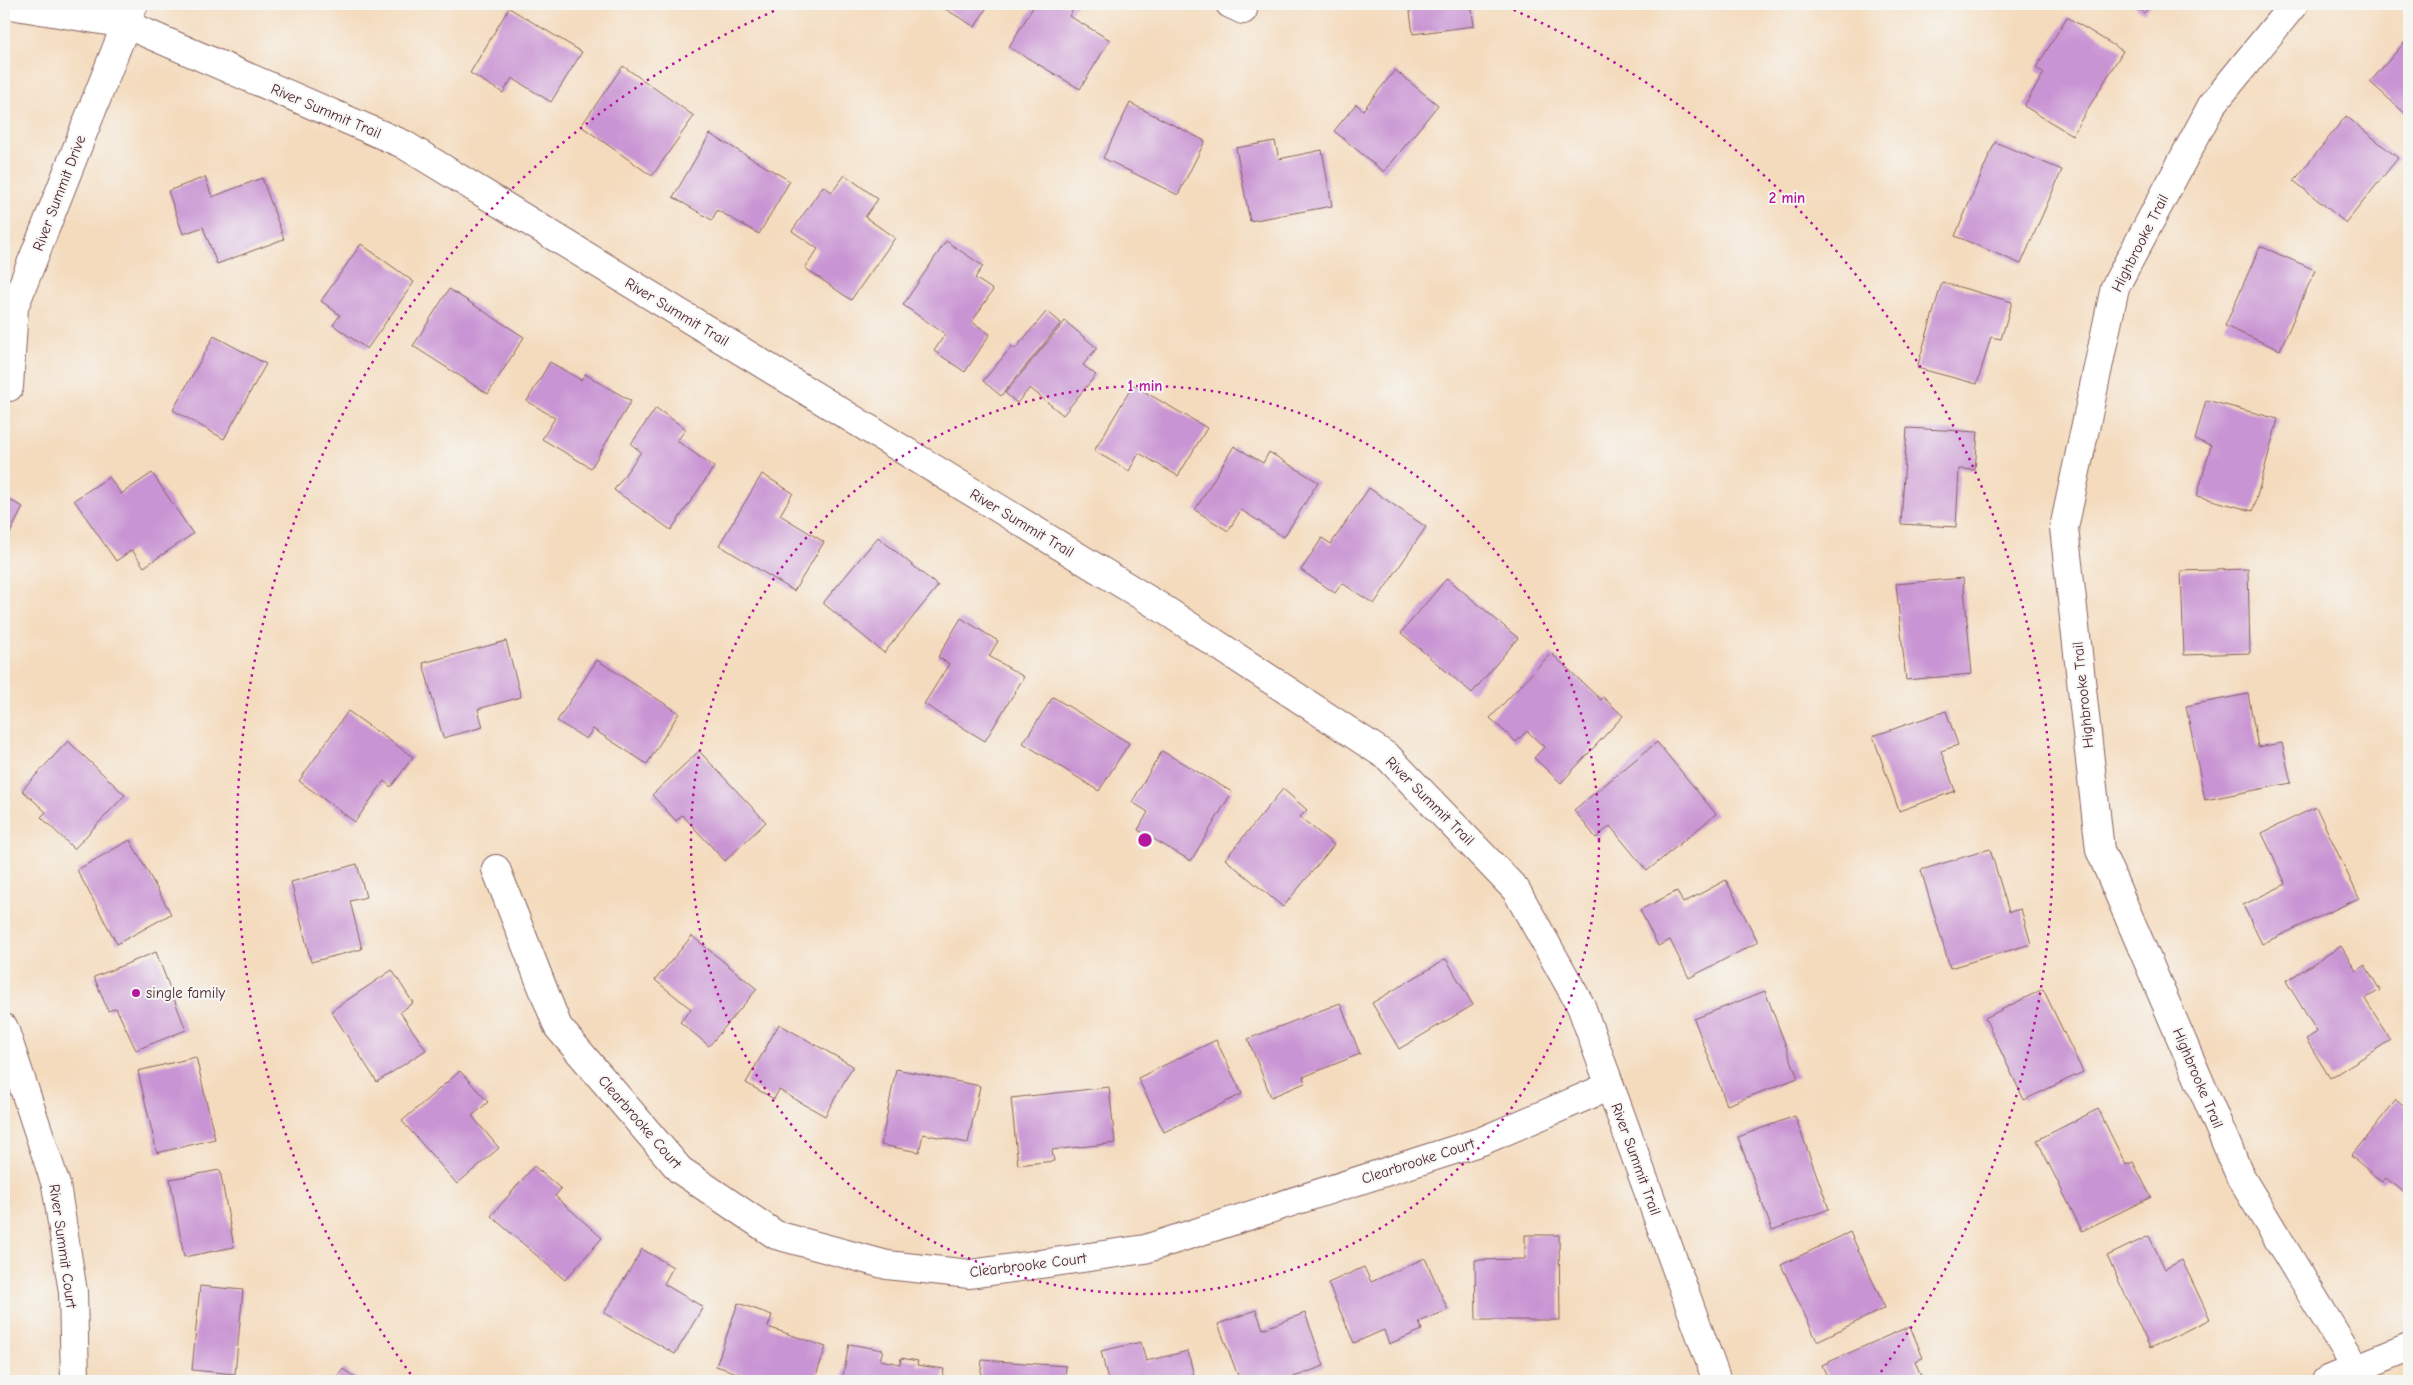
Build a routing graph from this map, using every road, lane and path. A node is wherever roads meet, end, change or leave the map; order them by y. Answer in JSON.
{"nodes":[{"id":1,"x":4,"y":4,"type":"edge"},
{"id":2,"x":2294,"y":4,"type":"edge"},
{"id":3,"x":129,"y":14,"type":"edge"},
{"id":4,"x":9,"y":387,"type":"dead end"},
{"id":5,"x":496,"y":869,"type":"dead end"},
{"id":6,"x":4,"y":1028,"type":"edge"},
{"id":7,"x":1610,"y":1086,"type":"junction"},
{"id":8,"x":2409,"y":1347,"type":"edge"},
{"id":9,"x":2361,"y":1376,"type":"edge"},
{"id":10,"x":75,"y":1381,"type":"edge"},
{"id":11,"x":1717,"y":1381,"type":"edge"},
{"id":12,"x":2326,"y":1381,"type":"edge"}],
"edges":[{"from":1,"to":3,"type":"street","name":"River Summit Trail"},
{"from":2,"to":9,"type":"street","name":"Highbrooke Trail"},
{"from":3,"to":4,"type":"street","name":"River Summit Drive"},
{"from":3,"to":7,"type":"street","name":"River Summit Trail"},
{"from":5,"to":7,"type":"street","name":"Clearbrooke Court"},
{"from":6,"to":10,"type":"street","name":"River Summit Court"},
{"from":7,"to":11,"type":"street","name":"River Summit Trail"},
{"from":8,"to":9,"type":"street"},
{"from":9,"to":12,"type":"street"}]}
